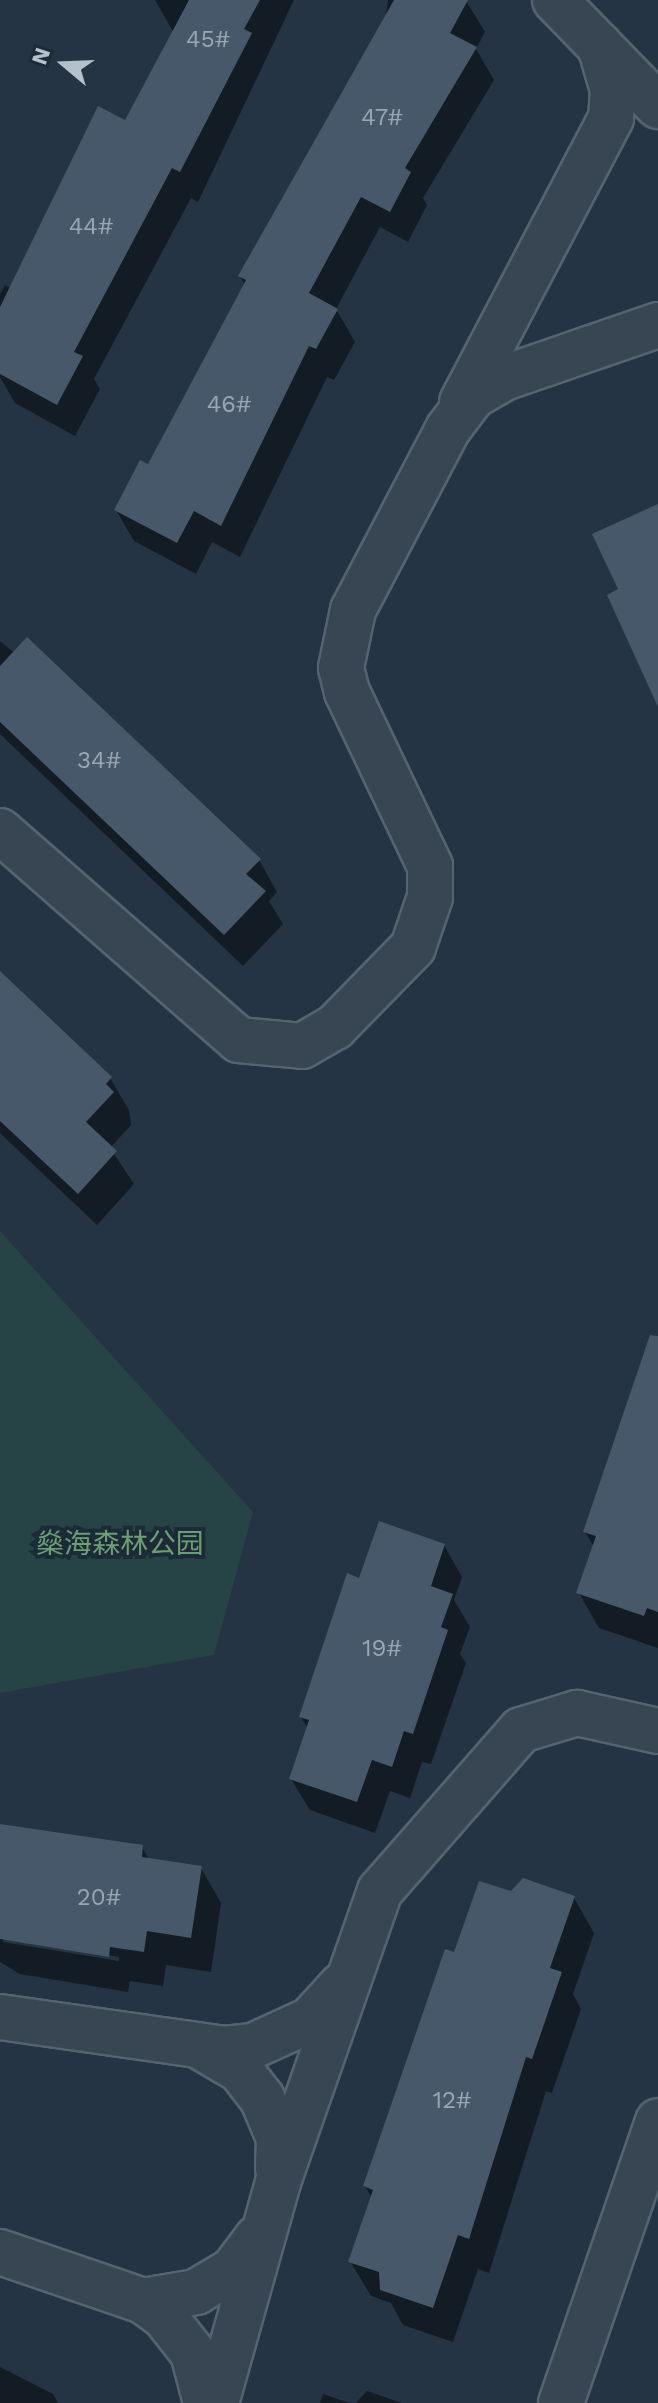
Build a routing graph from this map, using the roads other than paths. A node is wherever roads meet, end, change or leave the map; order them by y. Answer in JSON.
{"nodes":[{"id":1,"x":555,"y":0,"type":"edge"},
{"id":2,"x":600,"y":46,"type":"junction"},
{"id":3,"x":658,"y":106,"type":"edge"},
{"id":4,"x":658,"y":325,"type":"edge"},
{"id":5,"x":448,"y":429,"type":"junction"},
{"id":6,"x":0,"y":831,"type":"edge"},
{"id":7,"x":658,"y":1731,"type":"edge"},
{"id":8,"x":350,"y":1970,"type":"junction"},
{"id":9,"x":0,"y":2017,"type":"edge"},
{"id":10,"x":199,"y":2046,"type":"junction"},
{"id":11,"x":657,"y":2126,"type":"edge"},
{"id":12,"x":272,"y":2202,"type":"junction"},
{"id":13,"x":0,"y":2252,"type":"edge"},
{"id":14,"x":143,"y":2301,"type":"junction"},
{"id":15,"x":206,"y":2403,"type":"edge"},
{"id":16,"x":216,"y":2403,"type":"edge"},
{"id":17,"x":561,"y":2403,"type":"edge"}],
"edges":[{"from":1,"to":2,"type":"lane"},
{"from":2,"to":3,"type":"lane"},
{"from":2,"to":5,"type":"lane"},
{"from":4,"to":5,"type":"lane"},
{"from":5,"to":6,"type":"lane"},
{"from":7,"to":8,"type":"lane"},
{"from":8,"to":10,"type":"lane"},
{"from":8,"to":12,"type":"lane"},
{"from":9,"to":10,"type":"lane"},
{"from":10,"to":12,"type":"lane"},
{"from":11,"to":17,"type":"lane"},
{"from":12,"to":14,"type":"lane"},
{"from":12,"to":16,"type":"lane"},
{"from":13,"to":14,"type":"lane"},
{"from":14,"to":15,"type":"lane"}]}
